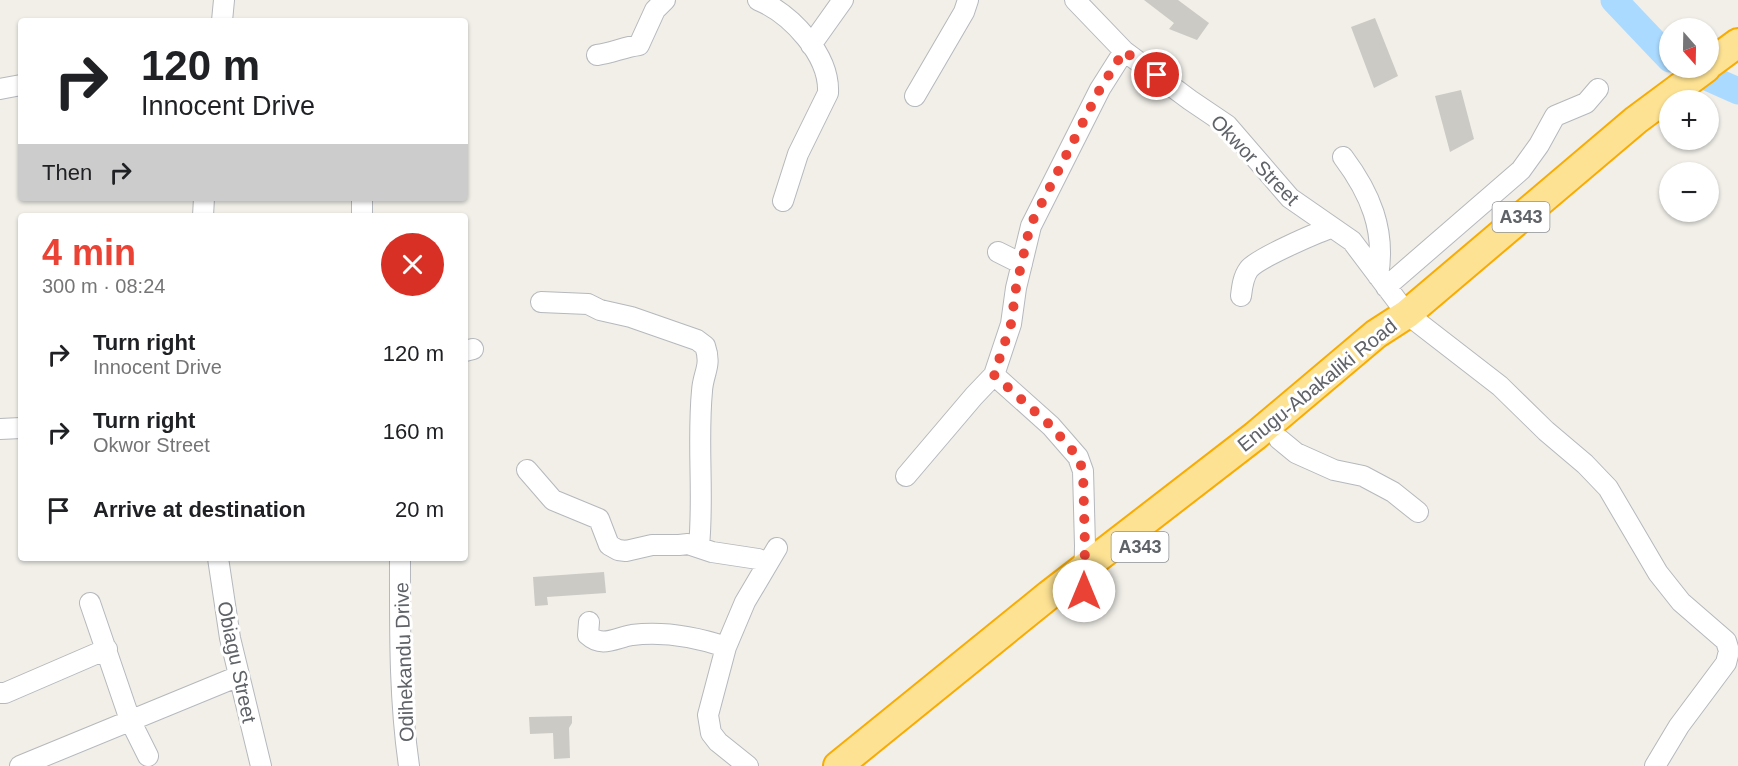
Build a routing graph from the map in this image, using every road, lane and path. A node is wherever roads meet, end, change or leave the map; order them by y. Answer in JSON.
{"nodes":[{"id":1,"x":224,"y":0,"type":"edge"},
{"id":2,"x":664,"y":0,"type":"edge"},
{"id":3,"x":758,"y":0,"type":"edge"},
{"id":4,"x":843,"y":0,"type":"edge"},
{"id":5,"x":968,"y":0,"type":"edge"},
{"id":6,"x":1075,"y":0,"type":"edge"},
{"id":7,"x":222,"y":18,"type":"edge"},
{"id":8,"x":811,"y":45,"type":"junction"},
{"id":9,"x":1124,"y":51,"type":"junction"},
{"id":10,"x":597,"y":55,"type":"dead end"},
{"id":11,"x":1720,"y":57,"type":"edge"},
{"id":12,"x":18,"y":85,"type":"edge"},
{"id":13,"x":0,"y":88,"type":"edge"},
{"id":14,"x":1598,"y":89,"type":"dead end"},
{"id":15,"x":915,"y":96,"type":"dead end"},
{"id":16,"x":1343,"y":157,"type":"dead end"},
{"id":17,"x":783,"y":201,"type":"dead end"},
{"id":18,"x":1331,"y":228,"type":"junction"},
{"id":19,"x":998,"y":252,"type":"dead end"},
{"id":20,"x":1022,"y":264,"type":"junction"},
{"id":21,"x":1382,"y":281,"type":"junction"},
{"id":22,"x":592,"y":288,"type":"dead end"},
{"id":23,"x":1241,"y":296,"type":"dead end"},
{"id":24,"x":541,"y":302,"type":"dead end"},
{"id":25,"x":600,"y":310,"type":"junction"},
{"id":26,"x":1407,"y":314,"type":"junction"},
{"id":27,"x":994,"y":375,"type":"junction"},
{"id":28,"x":18,"y":428,"type":"edge"},
{"id":29,"x":0,"y":429,"type":"edge"},
{"id":30,"x":1279,"y":439,"type":"junction"},
{"id":31,"x":527,"y":470,"type":"dead end"},
{"id":32,"x":906,"y":476,"type":"dead end"},
{"id":33,"x":1418,"y":512,"type":"dead end"},
{"id":34,"x":699,"y":546,"type":"junction"},
{"id":35,"x":218,"y":561,"type":"edge"},
{"id":36,"x":400,"y":561,"type":"edge"},
{"id":37,"x":1084,"y":580,"type":"junction"},
{"id":38,"x":90,"y":603,"type":"dead end"},
{"id":39,"x":589,"y":622,"type":"dead end"},
{"id":40,"x":726,"y":647,"type":"junction"},
{"id":41,"x":107,"y":649,"type":"junction"},
{"id":42,"x":239,"y":676,"type":"junction"},
{"id":43,"x":0,"y":693,"type":"edge"},
{"id":44,"x":130,"y":720,"type":"junction"},
{"id":45,"x":148,"y":756,"type":"dead end"},
{"id":46,"x":20,"y":766,"type":"edge"},
{"id":47,"x":261,"y":766,"type":"edge"},
{"id":48,"x":409,"y":766,"type":"edge"},
{"id":49,"x":748,"y":766,"type":"edge"},
{"id":50,"x":838,"y":766,"type":"edge"},
{"id":51,"x":858,"y":766,"type":"edge"},
{"id":52,"x":1654,"y":766,"type":"edge"}],
"edges":[{"from":1,"to":7,"type":"street"},
{"from":2,"to":10,"type":"street"},
{"from":3,"to":8,"type":"street"},
{"from":4,"to":8,"type":"street"},
{"from":5,"to":15,"type":"street"},
{"from":6,"to":9,"type":"street","name":"Okwor Street"},
{"from":8,"to":17,"type":"street"},
{"from":9,"to":18,"type":"street","name":"Okwor Street"},
{"from":9,"to":20,"type":"street"},
{"from":11,"to":26,"type":"highway","number":"A343"},
{"from":12,"to":13,"type":"street"},
{"from":14,"to":21,"type":"street"},
{"from":16,"to":21,"type":"street"},
{"from":18,"to":21,"type":"street","name":"Okwor Street"},
{"from":18,"to":23,"type":"street"},
{"from":19,"to":20,"type":"street"},
{"from":20,"to":27,"type":"street"},
{"from":21,"to":26,"type":"street","name":"Okwor Street"},
{"from":22,"to":25,"type":"street"},
{"from":24,"to":25,"type":"street"},
{"from":25,"to":34,"type":"street"},
{"from":26,"to":30,"type":"highway","name":"Enugu-Abakaliki Road","number":"A343"},
{"from":26,"to":37,"type":"highway","name":"Enugu-Abakaliki Road","number":"A343"},
{"from":26,"to":52,"type":"street","name":"Okwor Street"},
{"from":27,"to":32,"type":"street"},
{"from":27,"to":37,"type":"street"},
{"from":28,"to":29,"type":"street"},
{"from":30,"to":33,"type":"street"},
{"from":30,"to":37,"type":"highway","name":"Enugu-Abakaliki Road","number":"A343"},
{"from":31,"to":34,"type":"street"},
{"from":34,"to":40,"type":"street"},
{"from":35,"to":42,"type":"street","name":"Obiagu Street"},
{"from":36,"to":48,"type":"street","name":"Odihekandu Drive"},
{"from":37,"to":50,"type":"highway","name":"Enugu-Abakaliki Road","number":"A343"},
{"from":37,"to":51,"type":"highway","name":"Enugu-Abakaliki Road","number":"A343"},
{"from":38,"to":41,"type":"street"},
{"from":39,"to":40,"type":"street"},
{"from":40,"to":49,"type":"street"},
{"from":41,"to":43,"type":"street"},
{"from":41,"to":44,"type":"street"},
{"from":42,"to":44,"type":"street"},
{"from":42,"to":47,"type":"street","name":"Obiagu Street"},
{"from":44,"to":45,"type":"street"},
{"from":44,"to":46,"type":"street"}]}
